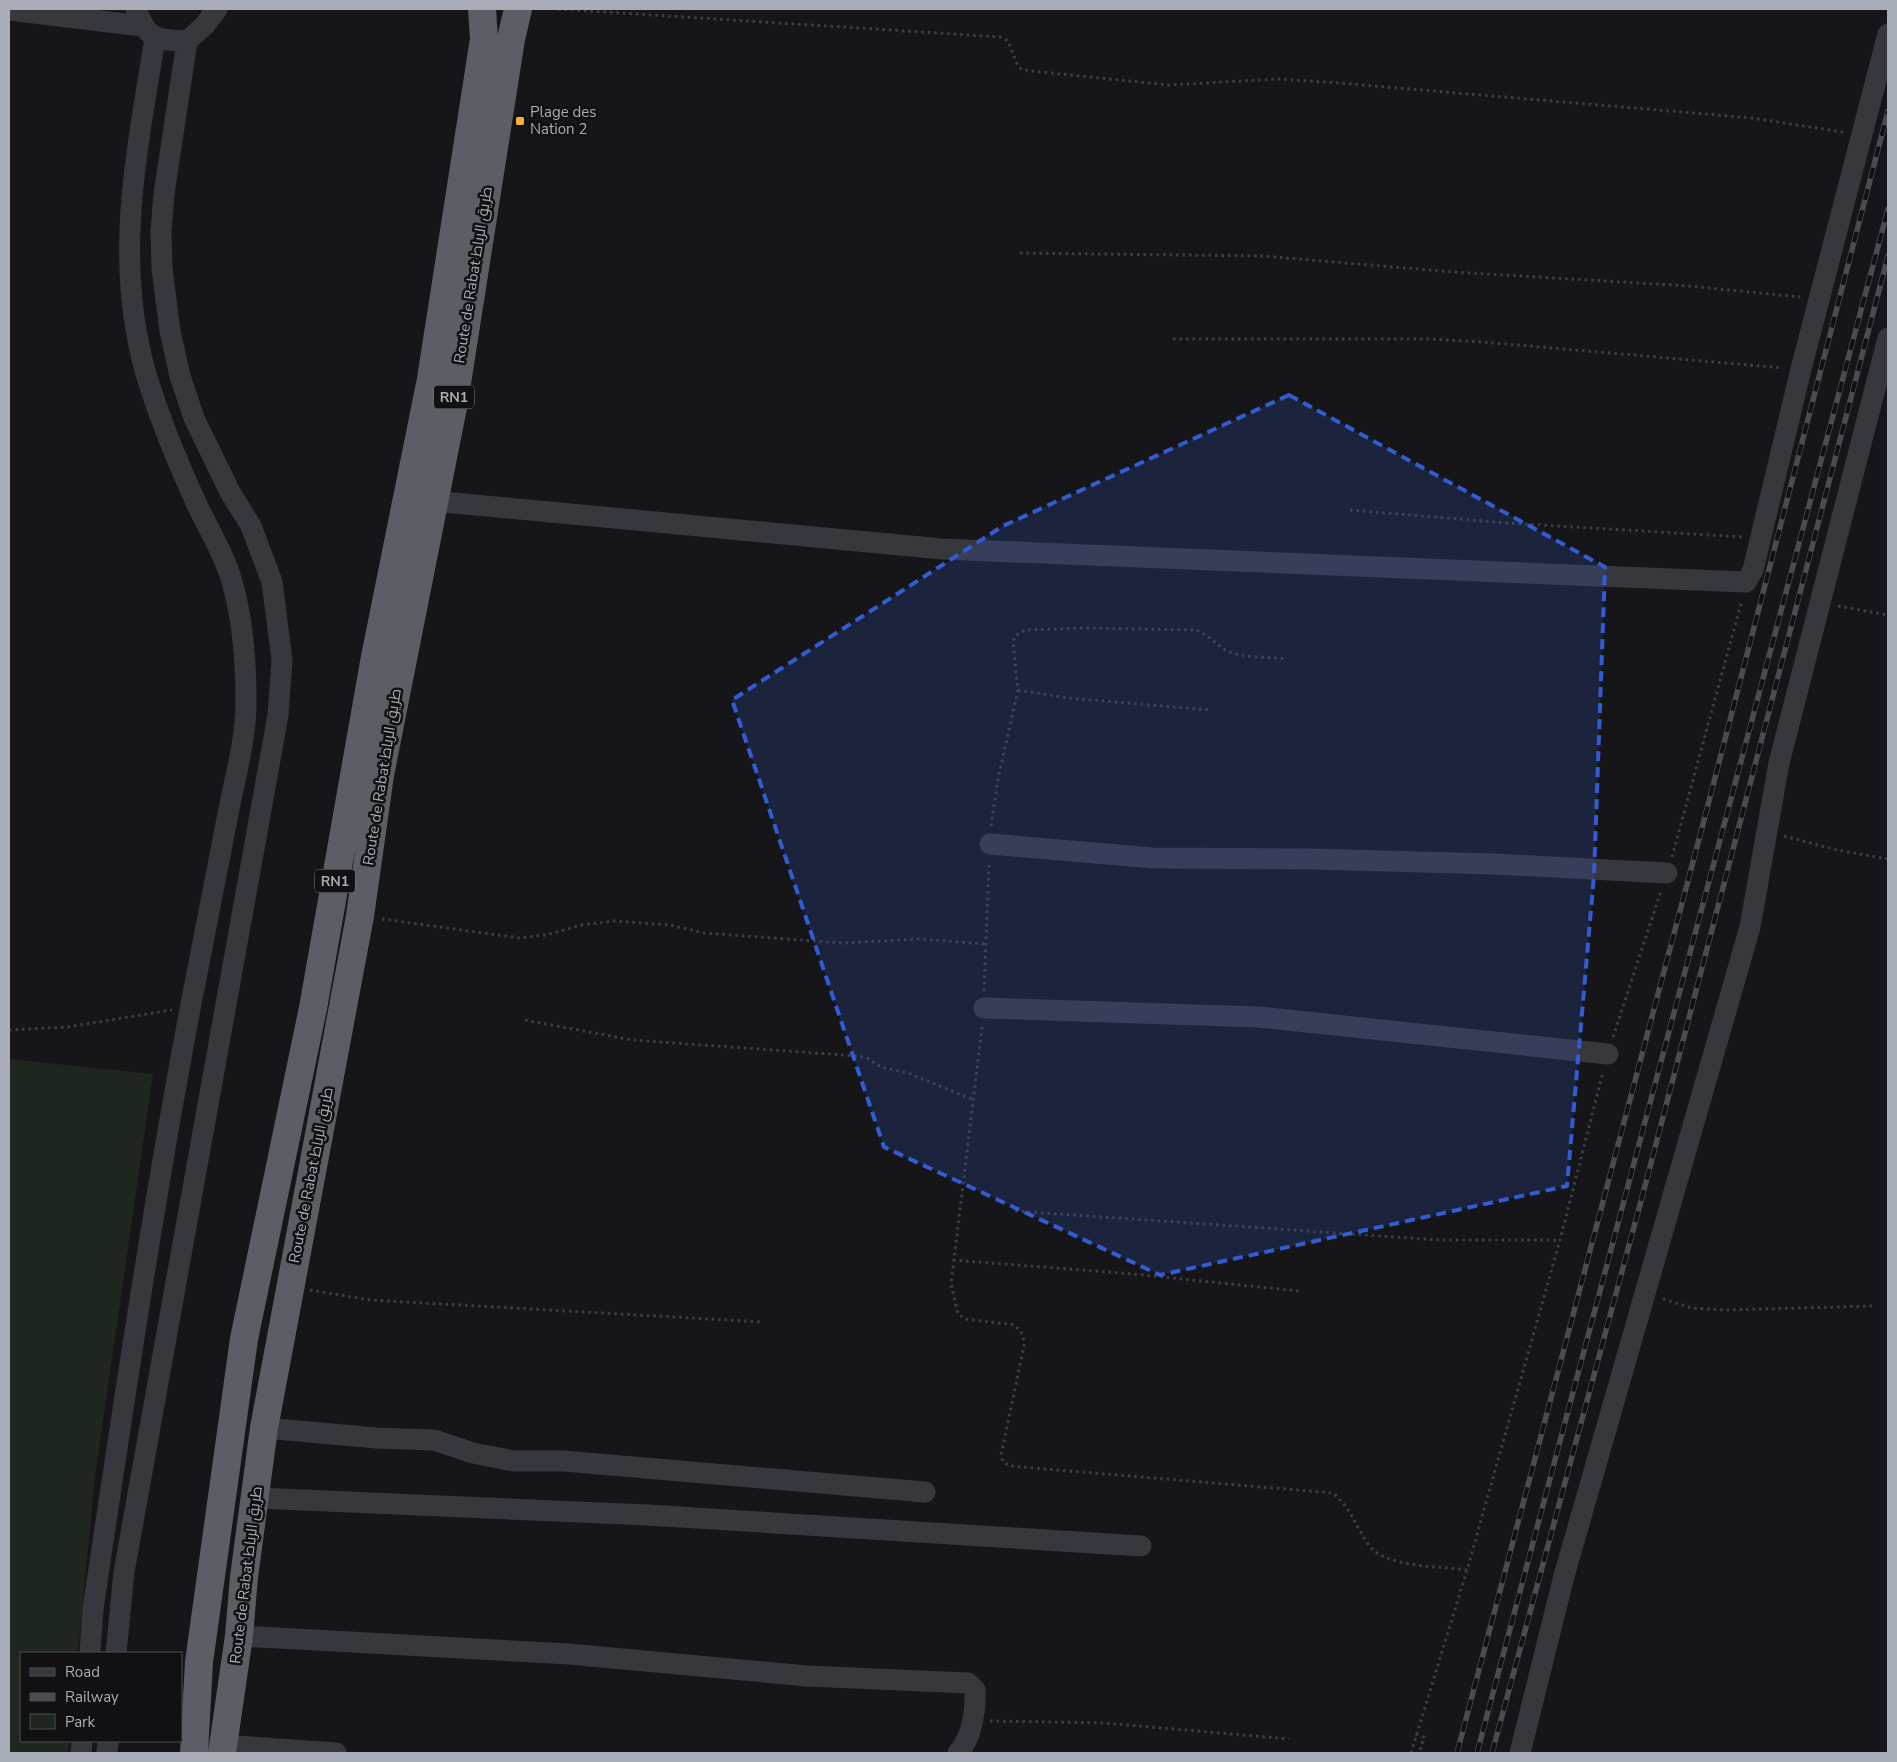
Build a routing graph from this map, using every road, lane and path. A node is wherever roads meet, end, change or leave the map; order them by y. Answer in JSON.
{"nodes":[{"id":1,"x":217,"y":9,"type":"edge"},
{"id":2,"x":482,"y":9,"type":"edge"},
{"id":3,"x":518,"y":9,"type":"edge"},
{"id":4,"x":558,"y":9,"type":"edge"},
{"id":5,"x":9,"y":10,"type":"edge"},
{"id":6,"x":144,"y":24,"type":"edge"},
{"id":7,"x":1888,"y":34,"type":"edge"},
{"id":8,"x":187,"y":41,"type":"junction"},
{"id":9,"x":1862,"y":135,"type":"junction"},
{"id":10,"x":1020,"y":253,"type":"dead end"},
{"id":11,"x":1819,"y":299,"type":"junction"},
{"id":12,"x":1888,"y":338,"type":"edge"},
{"id":13,"x":1173,"y":340,"type":"dead end"},
{"id":14,"x":1801,"y":369,"type":"junction"},
{"id":15,"x":433,"y":501,"type":"junction"},
{"id":16,"x":1350,"y":510,"type":"dead end"},
{"id":17,"x":1760,"y":538,"type":"junction"},
{"id":18,"x":1746,"y":582,"type":"junction"},
{"id":19,"x":1820,"y":603,"type":"junction"},
{"id":20,"x":1888,"y":615,"type":"edge"},
{"id":21,"x":1287,"y":659,"type":"dead end"},
{"id":22,"x":1018,"y":690,"type":"junction"},
{"id":23,"x":1210,"y":710,"type":"dead end"},
{"id":24,"x":1767,"y":832,"type":"junction"},
{"id":25,"x":990,"y":844,"type":"junction"},
{"id":26,"x":1888,"y":859,"type":"edge"},
{"id":27,"x":1667,"y":873,"type":"junction"},
{"id":28,"x":360,"y":916,"type":"junction"},
{"id":29,"x":986,"y":944,"type":"junction"},
{"id":30,"x":190,"y":1006,"type":"junction"},
{"id":31,"x":984,"y":1008,"type":"junction"},
{"id":32,"x":525,"y":1020,"type":"dead end"},
{"id":33,"x":9,"y":1030,"type":"edge"},
{"id":34,"x":1608,"y":1054,"type":"junction"},
{"id":35,"x":974,"y":1100,"type":"junction"},
{"id":36,"x":1016,"y":1211,"type":"dead end"},
{"id":37,"x":1560,"y":1240,"type":"junction"},
{"id":38,"x":953,"y":1260,"type":"junction"},
{"id":39,"x":290,"y":1286,"type":"junction"},
{"id":40,"x":1299,"y":1291,"type":"dead end"},
{"id":41,"x":1644,"y":1293,"type":"junction"},
{"id":42,"x":1873,"y":1306,"type":"dead end"},
{"id":43,"x":763,"y":1322,"type":"dead end"},
{"id":44,"x":264,"y":1428,"type":"junction"},
{"id":45,"x":925,"y":1492,"type":"dead end"},
{"id":46,"x":257,"y":1498,"type":"junction"},
{"id":47,"x":1141,"y":1546,"type":"dead end"},
{"id":48,"x":1467,"y":1570,"type":"junction"},
{"id":49,"x":203,"y":1630,"type":"junction"},
{"id":50,"x":239,"y":1636,"type":"junction"},
{"id":51,"x":90,"y":1652,"type":"edge"},
{"id":52,"x":116,"y":1652,"type":"edge"},
{"id":53,"x":972,"y":1720,"type":"junction"},
{"id":54,"x":1416,"y":1734,"type":"junction"},
{"id":55,"x":1289,"y":1739,"type":"dead end"},
{"id":56,"x":222,"y":1749,"type":"edge"},
{"id":57,"x":194,"y":1753,"type":"edge"},
{"id":58,"x":336,"y":1753,"type":"edge"},
{"id":59,"x":958,"y":1753,"type":"edge"},
{"id":60,"x":1411,"y":1753,"type":"edge"},
{"id":61,"x":1419,"y":1753,"type":"edge"},
{"id":62,"x":1520,"y":1753,"type":"edge"}],
"edges":[{"from":1,"to":8,"type":"street"},
{"from":2,"to":49,"type":"highway","name":"Route de Rabat طريق الرباط","number":"RN1"},
{"from":3,"to":15,"type":"highway","name":"Route de Rabat طريق الرباط","number":"RN1"},
{"from":4,"to":9,"type":"path"},
{"from":5,"to":6,"type":"street"},
{"from":6,"to":8,"type":"street"},
{"from":6,"to":30,"type":"street"},
{"from":7,"to":9,"type":"street"},
{"from":8,"to":52,"type":"street"},
{"from":9,"to":11,"type":"street"},
{"from":10,"to":11,"type":"path"},
{"from":11,"to":14,"type":"street"},
{"from":12,"to":19,"type":"street"},
{"from":13,"to":14,"type":"path"},
{"from":14,"to":17,"type":"street"},
{"from":15,"to":18,"type":"street"},
{"from":15,"to":28,"type":"highway","name":"Route de Rabat طريق الرباط","number":"RN1"},
{"from":16,"to":17,"type":"path"},
{"from":17,"to":18,"type":"street"},
{"from":18,"to":27,"type":"path"},
{"from":19,"to":20,"type":"path"},
{"from":19,"to":24,"type":"street"},
{"from":21,"to":22,"type":"path"},
{"from":22,"to":23,"type":"path"},
{"from":22,"to":25,"type":"path"},
{"from":24,"to":26,"type":"path"},
{"from":24,"to":41,"type":"street"},
{"from":25,"to":27,"type":"street"},
{"from":25,"to":29,"type":"path"},
{"from":27,"to":34,"type":"path"},
{"from":28,"to":29,"type":"path"},
{"from":28,"to":39,"type":"highway","name":"Route de Rabat طريق الرباط","number":"RN1"},
{"from":29,"to":31,"type":"path"},
{"from":30,"to":33,"type":"path"},
{"from":30,"to":51,"type":"street"},
{"from":31,"to":34,"type":"street"},
{"from":31,"to":35,"type":"path"},
{"from":32,"to":35,"type":"path"},
{"from":34,"to":37,"type":"path"},
{"from":35,"to":38,"type":"path"},
{"from":36,"to":37,"type":"path"},
{"from":37,"to":48,"type":"path"},
{"from":38,"to":40,"type":"path"},
{"from":38,"to":48,"type":"path"},
{"from":39,"to":43,"type":"path"},
{"from":39,"to":44,"type":"highway","name":"Route de Rabat طريق الرباط","number":"RN1"},
{"from":41,"to":42,"type":"path"},
{"from":41,"to":62,"type":"street"},
{"from":44,"to":45,"type":"street"},
{"from":44,"to":46,"type":"highway","name":"Route de Rabat طريق الرباط","number":"RN1"},
{"from":46,"to":47,"type":"street"},
{"from":46,"to":50,"type":"highway","name":"Route de Rabat طريق الرباط","number":"RN1"},
{"from":48,"to":54,"type":"path"},
{"from":49,"to":50,"type":"highway"},
{"from":49,"to":57,"type":"highway","name":"Route de Rabat طريق الرباط","number":"RN1"},
{"from":50,"to":53,"type":"street"},
{"from":50,"to":56,"type":"highway","name":"Route de Rabat طريق الرباط","number":"RN1"},
{"from":53,"to":55,"type":"path"},
{"from":53,"to":59,"type":"street"},
{"from":54,"to":60,"type":"path"},
{"from":54,"to":61,"type":"path"},
{"from":56,"to":58,"type":"street"}]}
